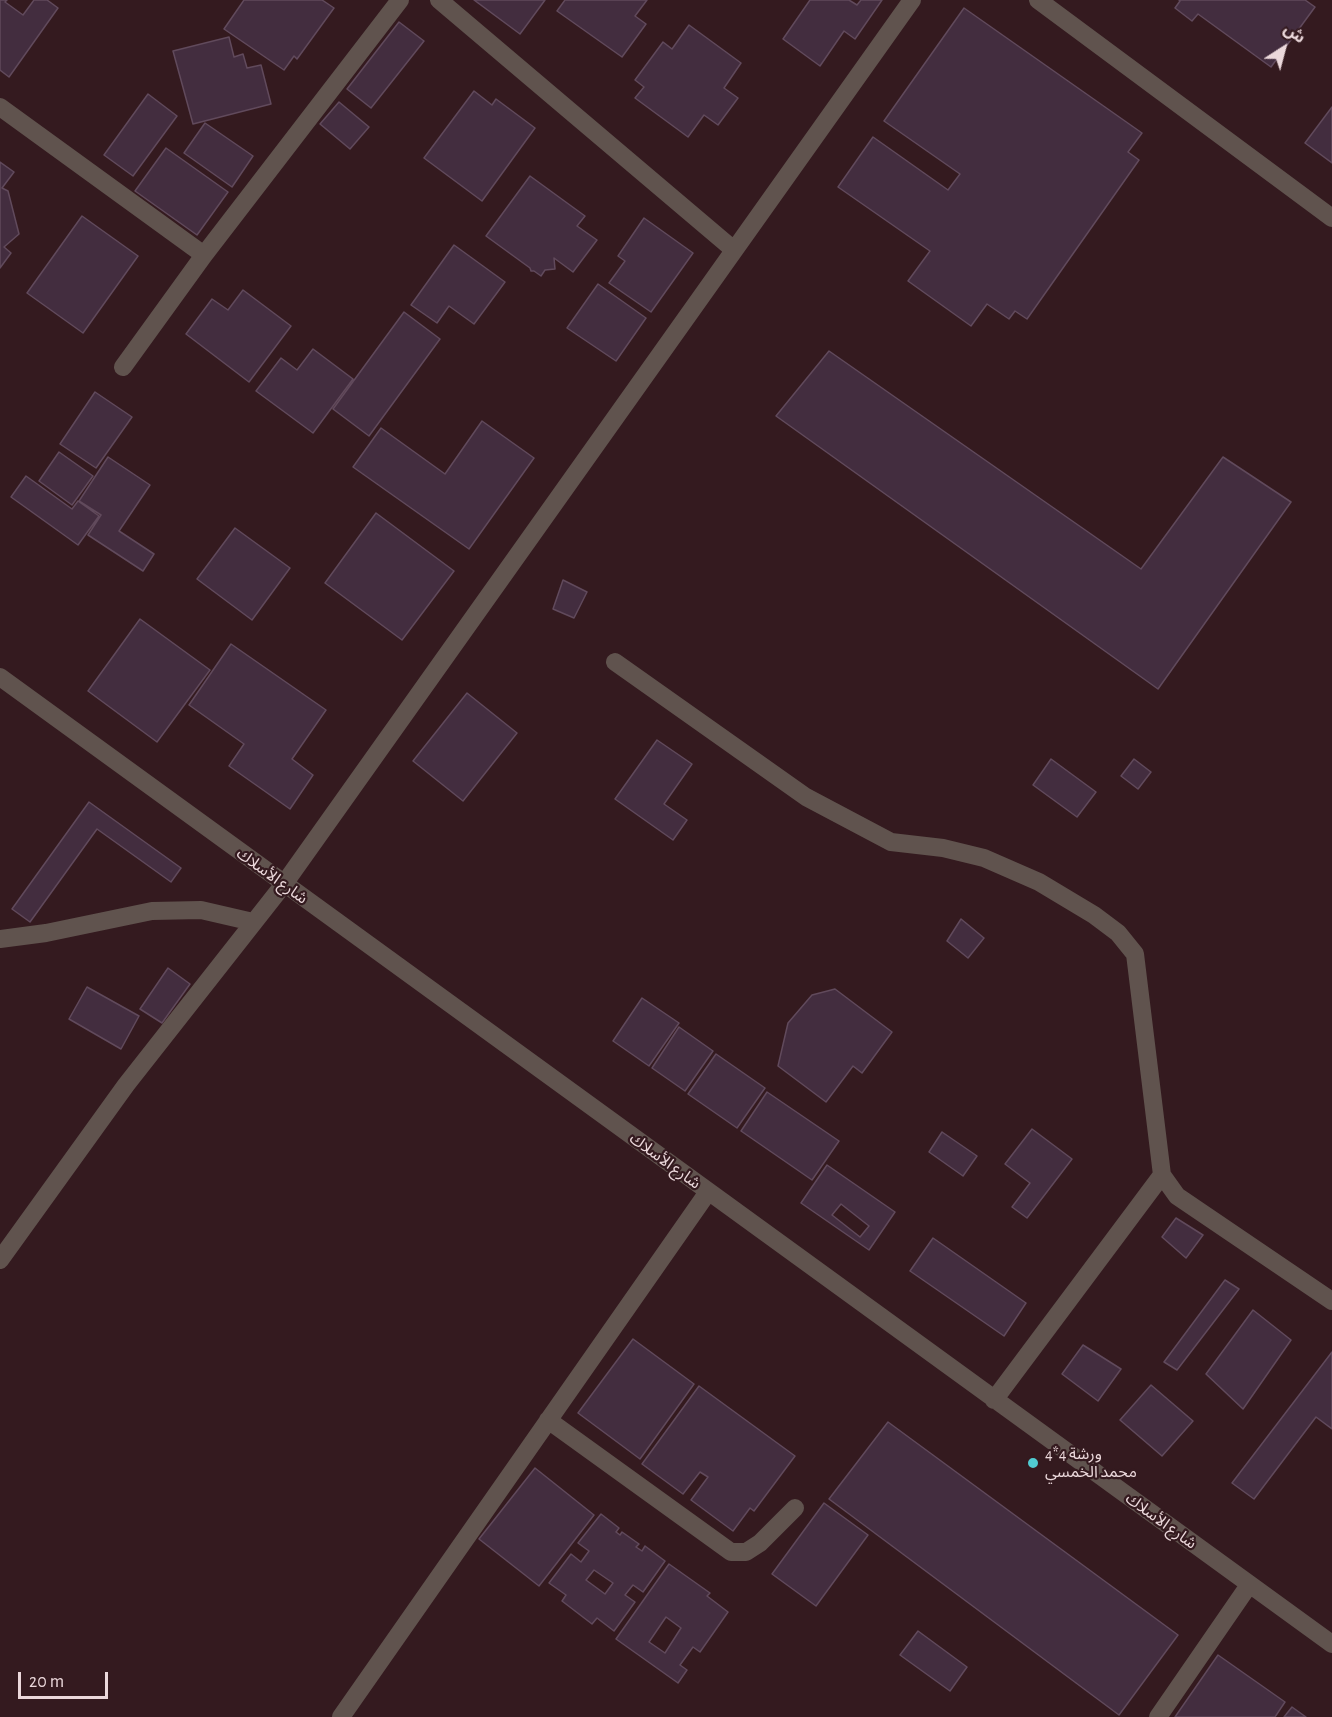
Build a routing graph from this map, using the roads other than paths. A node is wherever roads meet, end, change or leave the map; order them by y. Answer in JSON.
{"nodes":[{"id":1,"x":400,"y":0,"type":"edge"},
{"id":2,"x":439,"y":0,"type":"edge"},
{"id":3,"x":912,"y":0,"type":"edge"},
{"id":4,"x":1038,"y":0,"type":"edge"},
{"id":5,"x":0,"y":107,"type":"edge"},
{"id":6,"x":1332,"y":218,"type":"edge"},
{"id":7,"x":734,"y":250,"type":"junction"},
{"id":8,"x":204,"y":255,"type":"junction"},
{"id":9,"x":123,"y":367,"type":"dead end"},
{"id":10,"x":615,"y":662,"type":"dead end"},
{"id":11,"x":0,"y":677,"type":"edge"},
{"id":12,"x":284,"y":884,"type":"junction"},
{"id":13,"x":253,"y":922,"type":"junction"},
{"id":14,"x":0,"y":939,"type":"edge"},
{"id":15,"x":1162,"y":1175,"type":"junction"},
{"id":16,"x":708,"y":1192,"type":"junction"},
{"id":17,"x":0,"y":1260,"type":"edge"},
{"id":18,"x":1332,"y":1301,"type":"edge"},
{"id":19,"x":994,"y":1400,"type":"junction"},
{"id":20,"x":548,"y":1420,"type":"junction"},
{"id":21,"x":795,"y":1508,"type":"dead end"},
{"id":22,"x":1249,"y":1585,"type":"junction"},
{"id":23,"x":1332,"y":1644,"type":"edge"},
{"id":24,"x":341,"y":1717,"type":"edge"},
{"id":25,"x":1158,"y":1717,"type":"edge"}],
"edges":[{"from":1,"to":8,"type":"street"},
{"from":2,"to":7,"type":"street"},
{"from":3,"to":7,"type":"street"},
{"from":4,"to":6,"type":"street"},
{"from":5,"to":8,"type":"street"},
{"from":7,"to":12,"type":"street"},
{"from":8,"to":9,"type":"street"},
{"from":10,"to":15,"type":"street"},
{"from":11,"to":12,"type":"street","name":"شارع الأسلاك"},
{"from":12,"to":13,"type":"street"},
{"from":12,"to":16,"type":"street","name":"شارع الأسلاك"},
{"from":13,"to":14,"type":"street"},
{"from":13,"to":17,"type":"street"},
{"from":15,"to":18,"type":"street"},
{"from":15,"to":19,"type":"street"},
{"from":16,"to":19,"type":"street","name":"شارع الأسلاك"},
{"from":16,"to":20,"type":"street"},
{"from":19,"to":22,"type":"street","name":"شارع الأسلاك"},
{"from":20,"to":21,"type":"street"},
{"from":20,"to":24,"type":"street"},
{"from":22,"to":23,"type":"street","name":"شارع الأسلاك"},
{"from":22,"to":25,"type":"street"}]}
